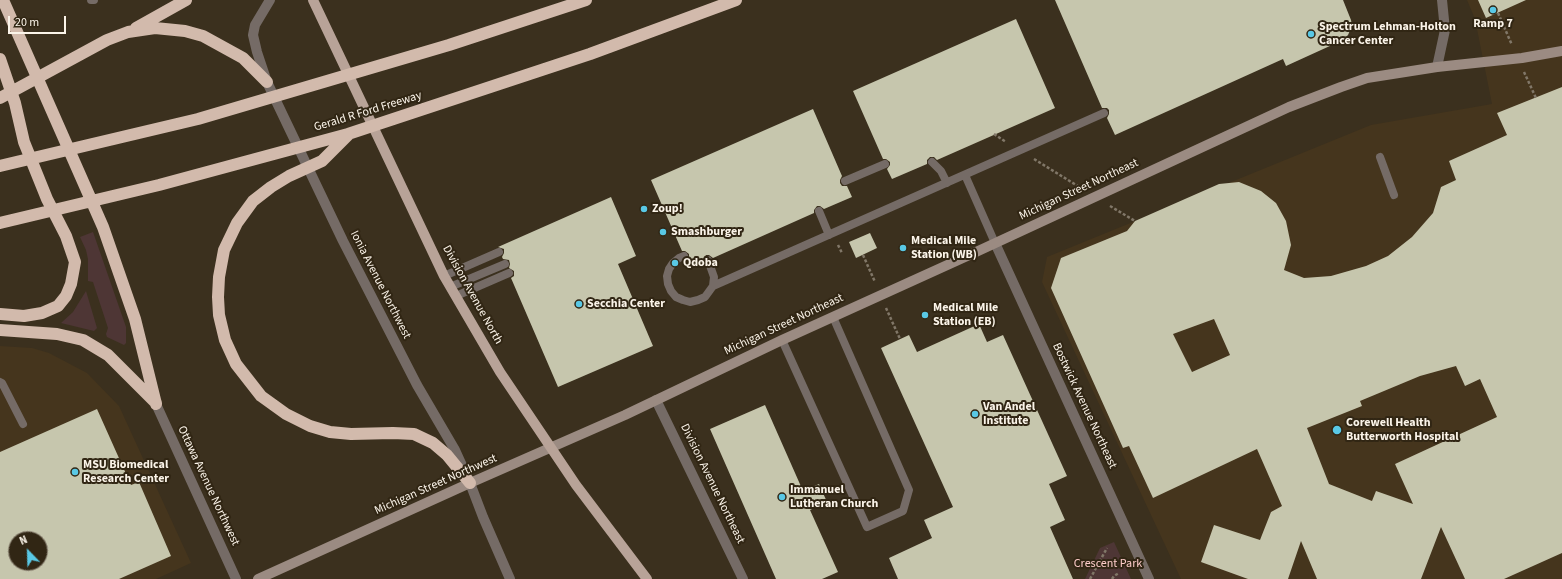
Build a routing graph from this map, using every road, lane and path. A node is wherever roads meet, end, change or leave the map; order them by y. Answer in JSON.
{"nodes":[{"id":1,"x":3,"y":0,"type":"edge"},
{"id":2,"x":186,"y":0,"type":"edge"},
{"id":3,"x":270,"y":0,"type":"edge"},
{"id":4,"x":313,"y":0,"type":"edge"},
{"id":5,"x":586,"y":0,"type":"edge"},
{"id":6,"x":736,"y":0,"type":"edge"},
{"id":7,"x":1442,"y":0,"type":"edge"},
{"id":8,"x":128,"y":32,"type":"junction"},
{"id":9,"x":1562,"y":51,"type":"edge"},
{"id":10,"x":0,"y":58,"type":"edge"},
{"id":11,"x":1437,"y":67,"type":"junction"},
{"id":12,"x":267,"y":82,"type":"junction"},
{"id":13,"x":0,"y":98,"type":"edge"},
{"id":14,"x":1104,"y":113,"type":"dead end"},
{"id":15,"x":348,"y":134,"type":"junction"},
{"id":16,"x":994,"y":134,"type":"dead end"},
{"id":17,"x":1008,"y":143,"type":"dead end"},
{"id":18,"x":1028,"y":155,"type":"dead end"},
{"id":19,"x":1380,"y":157,"type":"dead end"},
{"id":20,"x":932,"y":162,"type":"dead end"},
{"id":21,"x":885,"y":164,"type":"dead end"},
{"id":22,"x":0,"y":166,"type":"edge"},
{"id":23,"x":965,"y":175,"type":"junction"},
{"id":24,"x":844,"y":181,"type":"dead end"},
{"id":25,"x":947,"y":183,"type":"junction"},
{"id":26,"x":1081,"y":188,"type":"dead end"},
{"id":27,"x":1394,"y":195,"type":"dead end"},
{"id":28,"x":1108,"y":205,"type":"dead end"},
{"id":29,"x":819,"y":211,"type":"dead end"},
{"id":30,"x":1135,"y":221,"type":"dead end"},
{"id":31,"x":0,"y":223,"type":"edge"},
{"id":32,"x":829,"y":235,"type":"junction"},
{"id":33,"x":996,"y":243,"type":"junction"},
{"id":34,"x":499,"y":252,"type":"dead end"},
{"id":35,"x":684,"y":256,"type":"dead end"},
{"id":36,"x":708,"y":260,"type":"dead end"},
{"id":37,"x":505,"y":264,"type":"dead end"},
{"id":38,"x":508,"y":273,"type":"dead end"},
{"id":39,"x":444,"y":276,"type":"junction"},
{"id":40,"x":713,"y":286,"type":"junction"},
{"id":41,"x":450,"y":287,"type":"junction"},
{"id":42,"x":456,"y":296,"type":"junction"},
{"id":43,"x":0,"y":314,"type":"edge"},
{"id":44,"x":833,"y":317,"type":"junction"},
{"id":45,"x":0,"y":330,"type":"edge"},
{"id":46,"x":782,"y":340,"type":"junction"},
{"id":47,"x":0,"y":382,"type":"edge"},
{"id":48,"x":656,"y":400,"type":"junction"},
{"id":49,"x":156,"y":404,"type":"junction"},
{"id":50,"x":625,"y":415,"type":"joint"},
{"id":51,"x":22,"y":424,"type":"dead end"},
{"id":52,"x":470,"y":482,"type":"junction"},
{"id":53,"x":1107,"y":548,"type":"dead end"},
{"id":54,"x":1118,"y":573,"type":"dead end"},
{"id":55,"x":236,"y":579,"type":"edge"},
{"id":56,"x":258,"y":579,"type":"edge"},
{"id":57,"x":510,"y":579,"type":"edge"},
{"id":58,"x":647,"y":579,"type":"edge"},
{"id":59,"x":743,"y":579,"type":"edge"},
{"id":60,"x":1090,"y":579,"type":"edge"},
{"id":61,"x":1112,"y":579,"type":"edge"},
{"id":62,"x":1148,"y":579,"type":"edge"}],
"edges":[{"from":1,"to":49,"type":"highway"},
{"from":2,"to":8,"type":"highway"},
{"from":3,"to":12,"type":"street","name":"Ionia Avenue Northwest"},
{"from":4,"to":39,"type":"main road","name":"Division Avenue North"},
{"from":5,"to":22,"type":"highway"},
{"from":6,"to":15,"type":"highway","name":"Gerald R Ford Freeway"},
{"from":7,"to":11,"type":"street"},
{"from":8,"to":12,"type":"highway"},
{"from":8,"to":13,"type":"highway"},
{"from":9,"to":11,"type":"main road","name":"Michigan Street Northeast"},
{"from":10,"to":43,"type":"highway"},
{"from":11,"to":33,"type":"main road","name":"Michigan Street Northeast"},
{"from":12,"to":52,"type":"street","name":"Ionia Avenue Northwest"},
{"from":14,"to":23,"type":"lane"},
{"from":15,"to":31,"type":"highway","name":"Gerald R Ford Freeway"},
{"from":15,"to":52,"type":"highway"},
{"from":16,"to":17,"type":"path"},
{"from":18,"to":26,"type":"path"},
{"from":19,"to":27,"type":"lane"},
{"from":20,"to":25,"type":"lane"},
{"from":21,"to":24,"type":"lane"},
{"from":23,"to":25,"type":"lane"},
{"from":23,"to":33,"type":"lane"},
{"from":25,"to":32,"type":"lane"},
{"from":28,"to":30,"type":"path"},
{"from":29,"to":32,"type":"lane"},
{"from":32,"to":40,"type":"lane"},
{"from":33,"to":44,"type":"main road","name":"Michigan Street Northeast"},
{"from":33,"to":62,"type":"street","name":"Bostwick Avenue Northeast"},
{"from":34,"to":39,"type":"lane"},
{"from":35,"to":40,"type":"lane"},
{"from":36,"to":40,"type":"lane"},
{"from":37,"to":41,"type":"lane"},
{"from":38,"to":42,"type":"lane"},
{"from":39,"to":41,"type":"main road","name":"Division Avenue North"},
{"from":41,"to":42,"type":"main road","name":"Division Avenue North"},
{"from":42,"to":58,"type":"main road","name":"Division Avenue North"},
{"from":44,"to":46,"type":"main road","name":"Michigan Street Northeast"},
{"from":44,"to":46,"type":"lane"},
{"from":45,"to":49,"type":"highway"},
{"from":46,"to":48,"type":"main road","name":"Michigan Street Northeast"},
{"from":47,"to":51,"type":"lane"},
{"from":48,"to":50,"type":"main road","name":"Michigan Street Northeast"},
{"from":48,"to":59,"type":"street","name":"Division Avenue Northeast"},
{"from":49,"to":55,"type":"street","name":"Ottawa Avenue Northwest"},
{"from":50,"to":52,"type":"main road","name":"Michigan Street Northwest"},
{"from":52,"to":56,"type":"main road","name":"Michigan Street Northwest"},
{"from":52,"to":57,"type":"street","name":"Ionia Avenue Northwest"},
{"from":53,"to":60,"type":"path"},
{"from":54,"to":61,"type":"path"}]}
